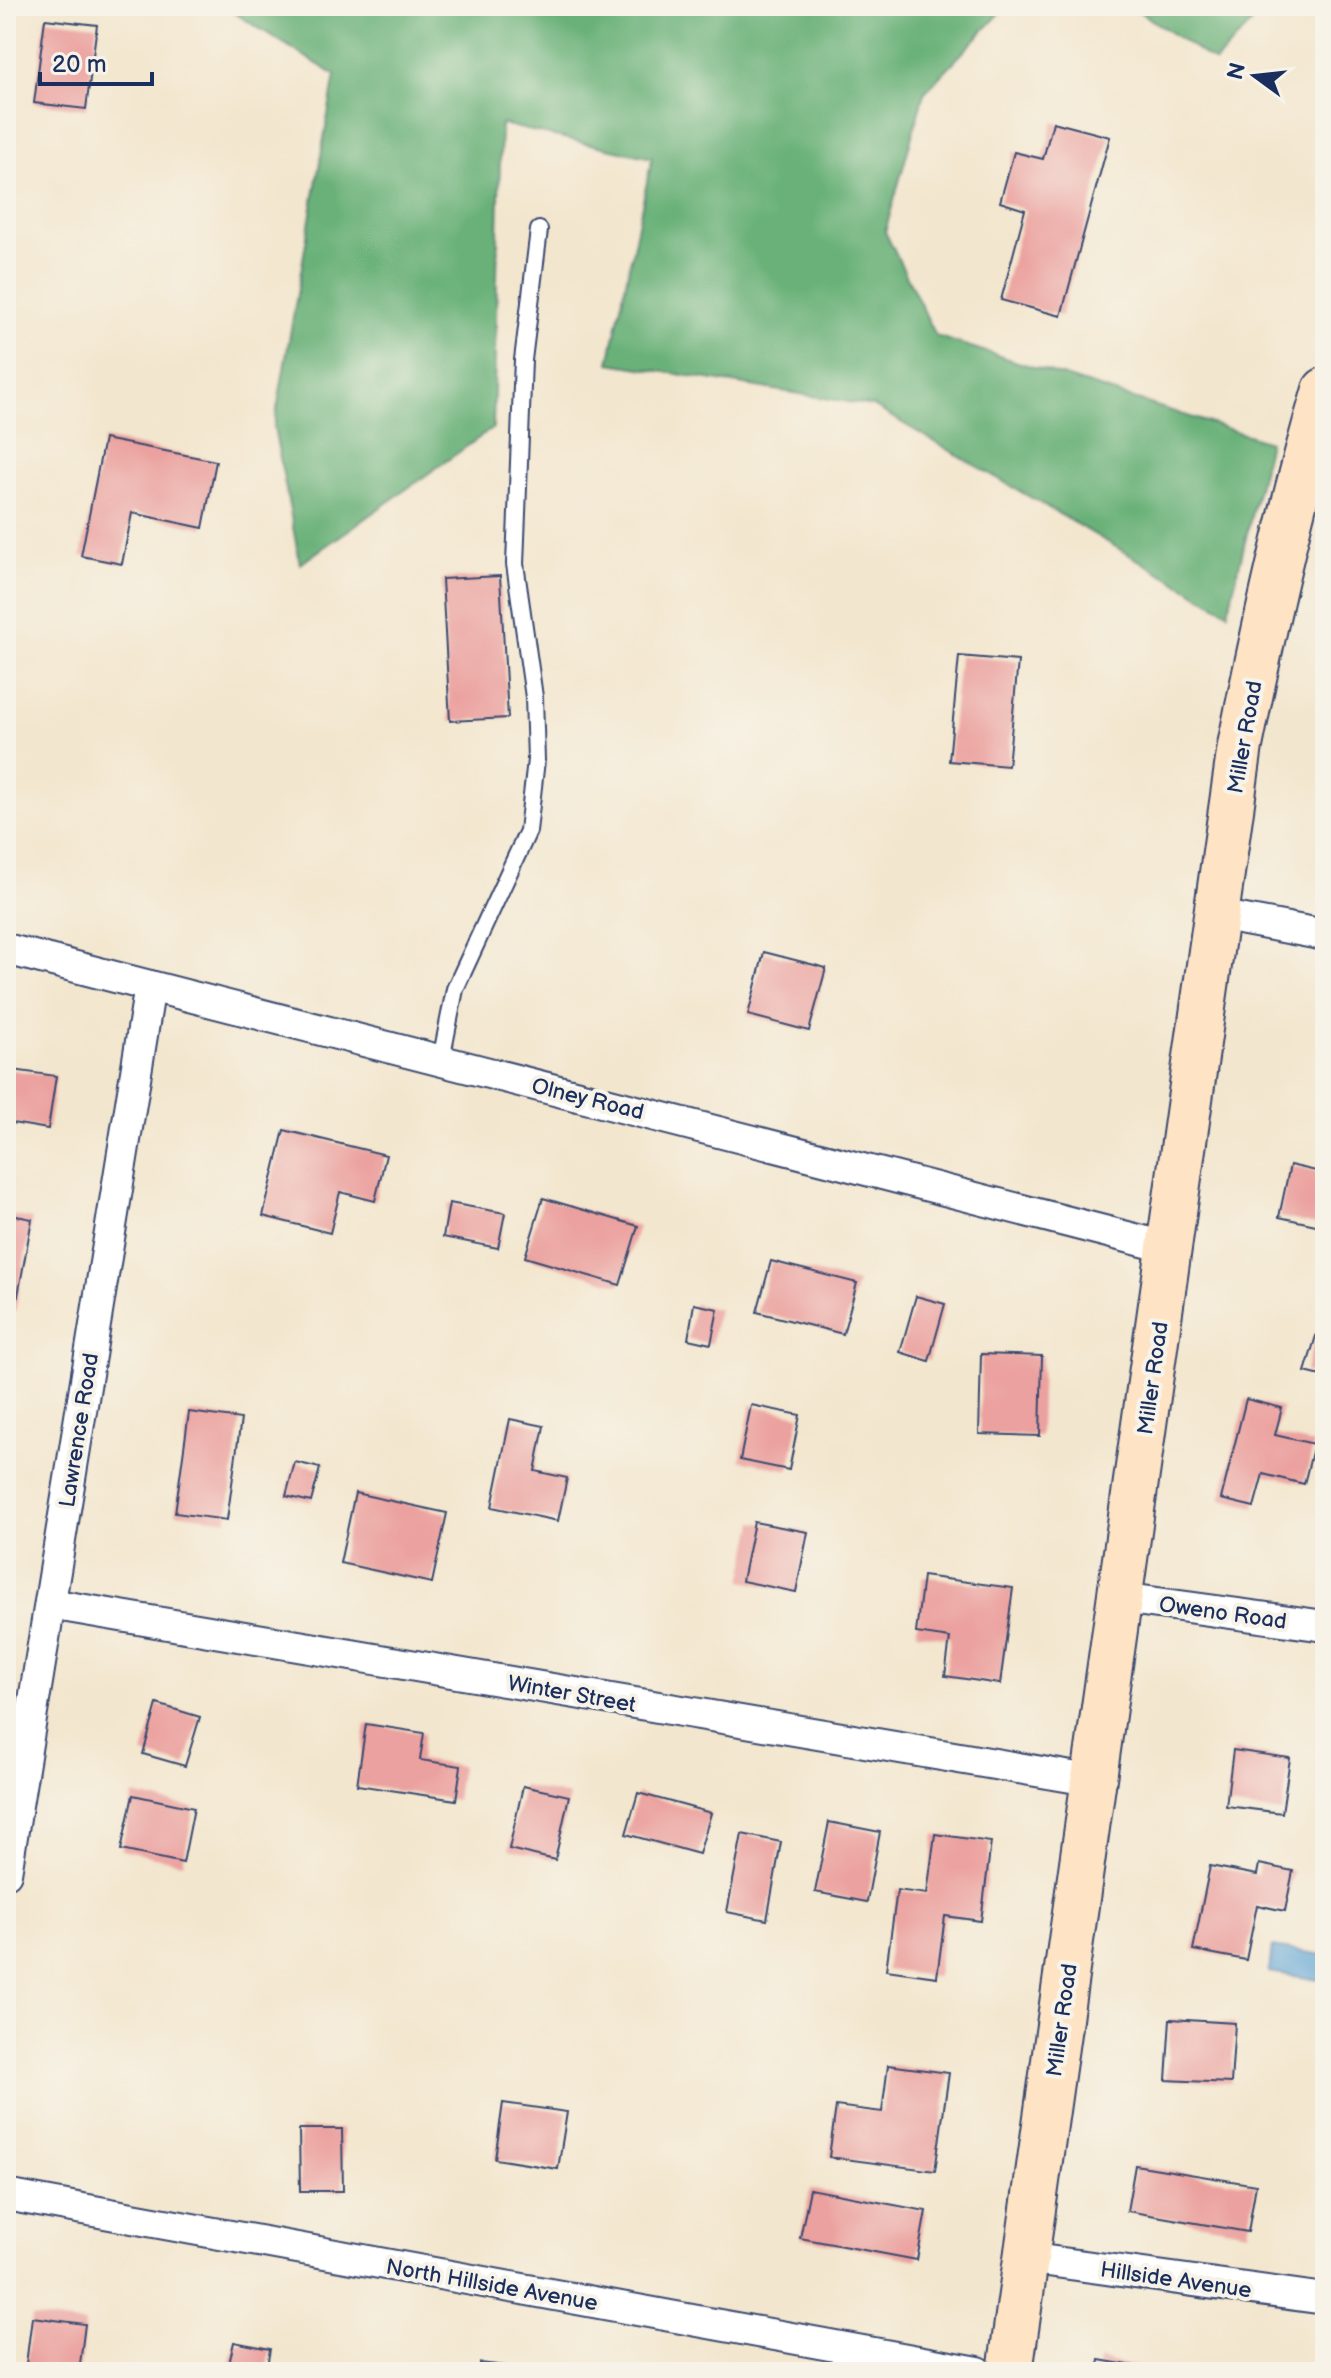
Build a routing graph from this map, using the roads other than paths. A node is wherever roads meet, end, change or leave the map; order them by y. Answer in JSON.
{"nodes":[{"id":1,"x":539,"y":230,"type":"dead end"},
{"id":2,"x":1325,"y":390,"type":"edge"},
{"id":3,"x":1218,"y":915,"type":"junction"},
{"id":4,"x":1325,"y":935,"type":"edge"},
{"id":5,"x":6,"y":949,"type":"edge"},
{"id":6,"x":150,"y":986,"type":"junction"},
{"id":7,"x":441,"y":1060,"type":"junction"},
{"id":8,"x":1170,"y":1248,"type":"junction"},
{"id":9,"x":1121,"y":1598,"type":"junction"},
{"id":10,"x":50,"y":1604,"type":"junction"},
{"id":11,"x":1325,"y":1626,"type":"edge"},
{"id":12,"x":1095,"y":1781,"type":"junction"},
{"id":13,"x":6,"y":1873,"type":"edge"},
{"id":14,"x":6,"y":2195,"type":"edge"},
{"id":15,"x":1026,"y":2258,"type":"junction"},
{"id":16,"x":1325,"y":2299,"type":"edge"},
{"id":17,"x":978,"y":2372,"type":"edge"},
{"id":18,"x":1010,"y":2372,"type":"edge"}],
"edges":[{"from":1,"to":7,"type":"lane"},
{"from":2,"to":3,"type":"street","name":"Miller Road"},
{"from":3,"to":4,"type":"street"},
{"from":3,"to":8,"type":"street","name":"Miller Road"},
{"from":5,"to":6,"type":"street","name":"Olney Road"},
{"from":6,"to":7,"type":"street","name":"Olney Road"},
{"from":6,"to":10,"type":"street","name":"Lawrence Road"},
{"from":7,"to":8,"type":"street","name":"Olney Road"},
{"from":8,"to":9,"type":"street","name":"Miller Road"},
{"from":9,"to":11,"type":"street","name":"Oweno Road"},
{"from":9,"to":12,"type":"street","name":"Miller Road"},
{"from":10,"to":12,"type":"street","name":"Winter Street"},
{"from":10,"to":13,"type":"street","name":"Lawrence Road"},
{"from":12,"to":15,"type":"street","name":"Miller Road"},
{"from":14,"to":17,"type":"street","name":"North Hillside Avenue"},
{"from":15,"to":16,"type":"street","name":"Hillside Avenue"},
{"from":15,"to":18,"type":"street","name":"Miller Road"}]}
